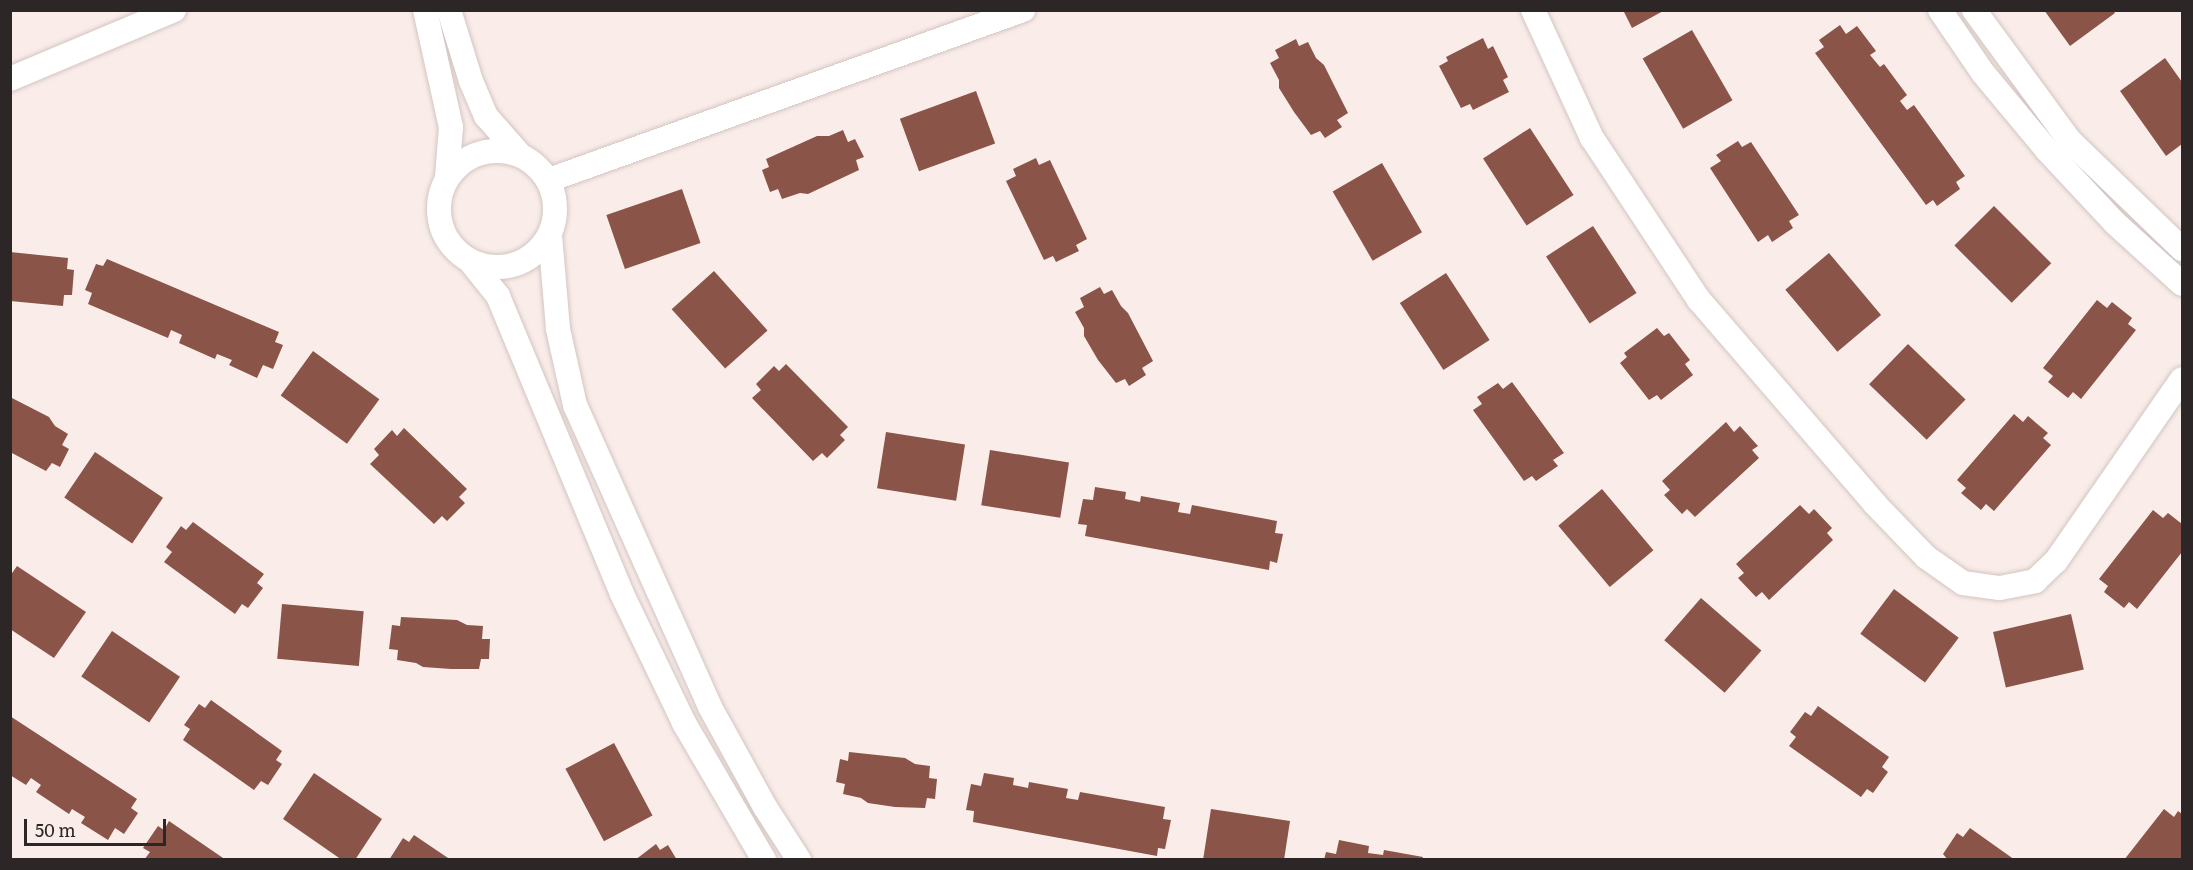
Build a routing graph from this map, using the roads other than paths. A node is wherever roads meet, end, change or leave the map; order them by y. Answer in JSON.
{"nodes":[{"id":1,"x":174,"y":10,"type":"edge"},
{"id":2,"x":425,"y":10,"type":"edge"},
{"id":3,"x":449,"y":10,"type":"edge"},
{"id":4,"x":1023,"y":10,"type":"edge"},
{"id":5,"x":1533,"y":10,"type":"edge"},
{"id":6,"x":1940,"y":10,"type":"edge"},
{"id":7,"x":1974,"y":10,"type":"edge"},
{"id":8,"x":10,"y":79,"type":"edge"},
{"id":9,"x":519,"y":154,"type":"junction"},
{"id":10,"x":447,"y":177,"type":"junction"},
{"id":11,"x":549,"y":180,"type":"junction"},
{"id":12,"x":550,"y":236,"type":"junction"},
{"id":13,"x":2182,"y":249,"type":"edge"},
{"id":14,"x":470,"y":261,"type":"junction"},
{"id":15,"x":2182,"y":284,"type":"edge"},
{"id":16,"x":2182,"y":379,"type":"edge"},
{"id":17,"x":764,"y":860,"type":"edge"},
{"id":18,"x":799,"y":860,"type":"edge"}],
"edges":[{"from":1,"to":8,"type":"street"},
{"from":2,"to":10,"type":"street"},
{"from":3,"to":9,"type":"street"},
{"from":4,"to":11,"type":"street"},
{"from":5,"to":16,"type":"street"},
{"from":6,"to":15,"type":"street"},
{"from":7,"to":13,"type":"street"},
{"from":9,"to":10,"type":"street"},
{"from":9,"to":11,"type":"street"},
{"from":10,"to":14,"type":"street"},
{"from":11,"to":12,"type":"street"},
{"from":12,"to":14,"type":"street"},
{"from":12,"to":18,"type":"street"},
{"from":14,"to":17,"type":"street"}]}
